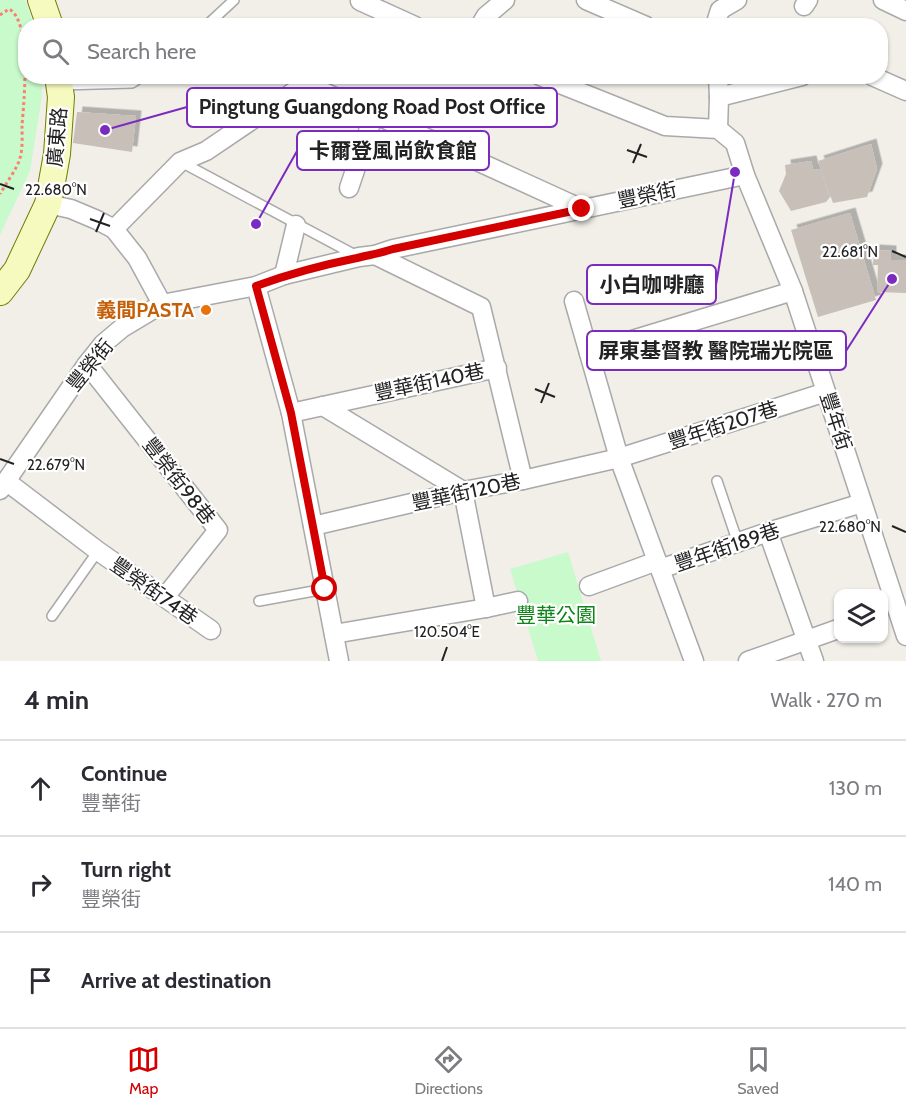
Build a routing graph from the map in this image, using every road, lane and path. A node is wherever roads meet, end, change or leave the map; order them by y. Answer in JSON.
{"nodes":[{"id":1,"x":41,"y":0,"type":"edge"},
{"id":2,"x":234,"y":0,"type":"edge"},
{"id":3,"x":505,"y":0,"type":"edge"},
{"id":4,"x":586,"y":0,"type":"edge"},
{"id":5,"x":737,"y":0,"type":"edge"},
{"id":6,"x":883,"y":0,"type":"edge"},
{"id":7,"x":360,"y":1,"type":"edge"},
{"id":8,"x":906,"y":11,"type":"edge"},
{"id":9,"x":0,"y":15,"type":"edge"},
{"id":10,"x":47,"y":18,"type":"edge"},
{"id":11,"x":215,"y":18,"type":"edge"},
{"id":12,"x":395,"y":18,"type":"edge"},
{"id":13,"x":485,"y":18,"type":"edge"},
{"id":14,"x":628,"y":18,"type":"edge"},
{"id":15,"x":718,"y":18,"type":"edge"},
{"id":16,"x":18,"y":20,"type":"edge"},
{"id":17,"x":888,"y":83,"type":"edge"},
{"id":18,"x":25,"y":84,"type":"edge"},
{"id":19,"x":59,"y":84,"type":"edge"},
{"id":20,"x":305,"y":84,"type":"edge"},
{"id":21,"x":318,"y":84,"type":"edge"},
{"id":22,"x":560,"y":84,"type":"edge"},
{"id":23,"x":718,"y":84,"type":"edge"},
{"id":24,"x":770,"y":84,"type":"edge"},
{"id":25,"x":906,"y":91,"type":"edge"},
{"id":26,"x":719,"y":97,"type":"junction"},
{"id":27,"x":374,"y":114,"type":"junction"},
{"id":28,"x":718,"y":129,"type":"junction"},
{"id":29,"x":180,"y":162,"type":"junction"},
{"id":30,"x":745,"y":175,"type":"junction"},
{"id":31,"x":349,"y":188,"type":"dead end"},
{"id":32,"x":0,"y":194,"type":"edge"},
{"id":33,"x":48,"y":204,"type":"junction"},
{"id":34,"x":582,"y":209,"type":"junction"},
{"id":35,"x":296,"y":225,"type":"junction"},
{"id":36,"x":114,"y":229,"type":"junction"},
{"id":37,"x":367,"y":256,"type":"junction"},
{"id":38,"x":284,"y":275,"type":"junction"},
{"id":39,"x":256,"y":286,"type":"junction"},
{"id":40,"x":793,"y":291,"type":"junction"},
{"id":41,"x":0,"y":292,"type":"edge"},
{"id":42,"x":574,"y":301,"type":"dead end"},
{"id":43,"x":162,"y":304,"type":"junction"},
{"id":44,"x":589,"y":353,"type":"junction"},
{"id":45,"x":87,"y":364,"type":"junction"},
{"id":46,"x":497,"y":368,"type":"junction"},
{"id":47,"x":826,"y":392,"type":"junction"},
{"id":48,"x":323,"y":406,"type":"junction"},
{"id":49,"x":291,"y":413,"type":"junction"},
{"id":50,"x":619,"y":458,"type":"junction"},
{"id":51,"x":523,"y":480,"type":"junction"},
{"id":52,"x":717,"y":481,"type":"dead end"},
{"id":53,"x":3,"y":486,"type":"edge"},
{"id":54,"x":463,"y":491,"type":"junction"},
{"id":55,"x":862,"y":503,"type":"junction"},
{"id":56,"x":313,"y":526,"type":"junction"},
{"id":57,"x":768,"y":532,"type":"junction"},
{"id":58,"x":738,"y":543,"type":"junction"},
{"id":59,"x":98,"y":551,"type":"junction"},
{"id":60,"x":659,"y":565,"type":"junction"},
{"id":61,"x":589,"y":586,"type":"dead end"},
{"id":62,"x":325,"y":589,"type":"junction"},
{"id":63,"x":165,"y":597,"type":"junction"},
{"id":64,"x":259,"y":601,"type":"dead end"},
{"id":65,"x":518,"y":601,"type":"dead end"},
{"id":66,"x":486,"y":608,"type":"junction"},
{"id":67,"x":890,"y":610,"type":"edge"},
{"id":68,"x":52,"y":616,"type":"dead end"},
{"id":69,"x":211,"y":630,"type":"dead end"},
{"id":70,"x":834,"y":630,"type":"edge"},
{"id":71,"x":334,"y":634,"type":"junction"},
{"id":72,"x":906,"y":636,"type":"edge"},
{"id":73,"x":807,"y":640,"type":"junction"},
{"id":74,"x":339,"y":661,"type":"edge"},
{"id":75,"x":694,"y":661,"type":"edge"},
{"id":76,"x":748,"y":661,"type":"edge"},
{"id":77,"x":814,"y":661,"type":"edge"}],
"edges":[{"from":1,"to":10,"type":"street"},
{"from":2,"to":11,"type":"lane"},
{"from":3,"to":13,"type":"street"},
{"from":4,"to":14,"type":"street"},
{"from":5,"to":15,"type":"street"},
{"from":6,"to":8,"type":"street"},
{"from":7,"to":12,"type":"street"},
{"from":9,"to":16,"type":"path"},
{"from":17,"to":25,"type":"street"},
{"from":18,"to":32,"type":"path"},
{"from":19,"to":33,"type":"street","name":"廣東路"},
{"from":20,"to":29,"type":"street"},
{"from":21,"to":27,"type":"street"},
{"from":22,"to":28,"type":"street"},
{"from":23,"to":26,"type":"street"},
{"from":24,"to":26,"type":"street"},
{"from":26,"to":28,"type":"street"},
{"from":27,"to":31,"type":"street"},
{"from":27,"to":34,"type":"street"},
{"from":28,"to":30,"type":"street","name":"豐年街"},
{"from":29,"to":35,"type":"lane"},
{"from":29,"to":36,"type":"street"},
{"from":30,"to":34,"type":"street","name":"豐榮街"},
{"from":30,"to":40,"type":"street","name":"豐年街"},
{"from":33,"to":36,"type":"street"},
{"from":33,"to":41,"type":"street","name":"廣東路"},
{"from":34,"to":37,"type":"street","name":"豐榮街"},
{"from":35,"to":37,"type":"lane"},
{"from":35,"to":38,"type":"street"},
{"from":36,"to":43,"type":"street"},
{"from":37,"to":38,"type":"street","name":"豐榮街"},
{"from":37,"to":46,"type":"street","name":"豐華街140巷"},
{"from":38,"to":39,"type":"street","name":"豐榮街"},
{"from":39,"to":43,"type":"street","name":"豐榮街"},
{"from":39,"to":49,"type":"street"},
{"from":40,"to":44,"type":"street"},
{"from":40,"to":47,"type":"street","name":"豐年街"},
{"from":42,"to":44,"type":"street"},
{"from":43,"to":45,"type":"street","name":"豐榮街"},
{"from":44,"to":50,"type":"street"},
{"from":45,"to":53,"type":"street","name":"豐榮街"},
{"from":45,"to":63,"type":"street","name":"豐榮街98巷"},
{"from":46,"to":48,"type":"street","name":"豐華街140巷"},
{"from":46,"to":51,"type":"street"},
{"from":47,"to":50,"type":"street","name":"豐年街207巷"},
{"from":47,"to":55,"type":"street","name":"豐年街"},
{"from":48,"to":49,"type":"street","name":"豐華街140巷"},
{"from":48,"to":54,"type":"street"},
{"from":49,"to":56,"type":"street"},
{"from":50,"to":51,"type":"street","name":"豐華街120巷"},
{"from":50,"to":60,"type":"street"},
{"from":51,"to":54,"type":"street","name":"豐華街120巷"},
{"from":52,"to":58,"type":"lane"},
{"from":53,"to":59,"type":"street","name":"豐榮街74巷"},
{"from":54,"to":56,"type":"street","name":"豐華街120巷"},
{"from":54,"to":66,"type":"street"},
{"from":55,"to":57,"type":"street","name":"豐年街189巷"},
{"from":55,"to":67,"type":"street","name":"豐年街"},
{"from":56,"to":62,"type":"street"},
{"from":57,"to":58,"type":"street","name":"豐年街189巷"},
{"from":57,"to":73,"type":"street"},
{"from":58,"to":60,"type":"street","name":"豐年街189巷"},
{"from":59,"to":63,"type":"street","name":"豐榮街74巷"},
{"from":59,"to":68,"type":"lane","name":"豐榮街74巷"},
{"from":60,"to":61,"type":"street","name":"豐年街189巷"},
{"from":60,"to":75,"type":"street"},
{"from":62,"to":64,"type":"lane"},
{"from":62,"to":71,"type":"street"},
{"from":63,"to":69,"type":"street","name":"豐榮街74巷"},
{"from":65,"to":66,"type":"street"},
{"from":66,"to":71,"type":"street"},
{"from":67,"to":72,"type":"street","name":"豐年街"},
{"from":70,"to":73,"type":"street"},
{"from":71,"to":74,"type":"street"},
{"from":73,"to":76,"type":"street"},
{"from":73,"to":77,"type":"street"}]}
